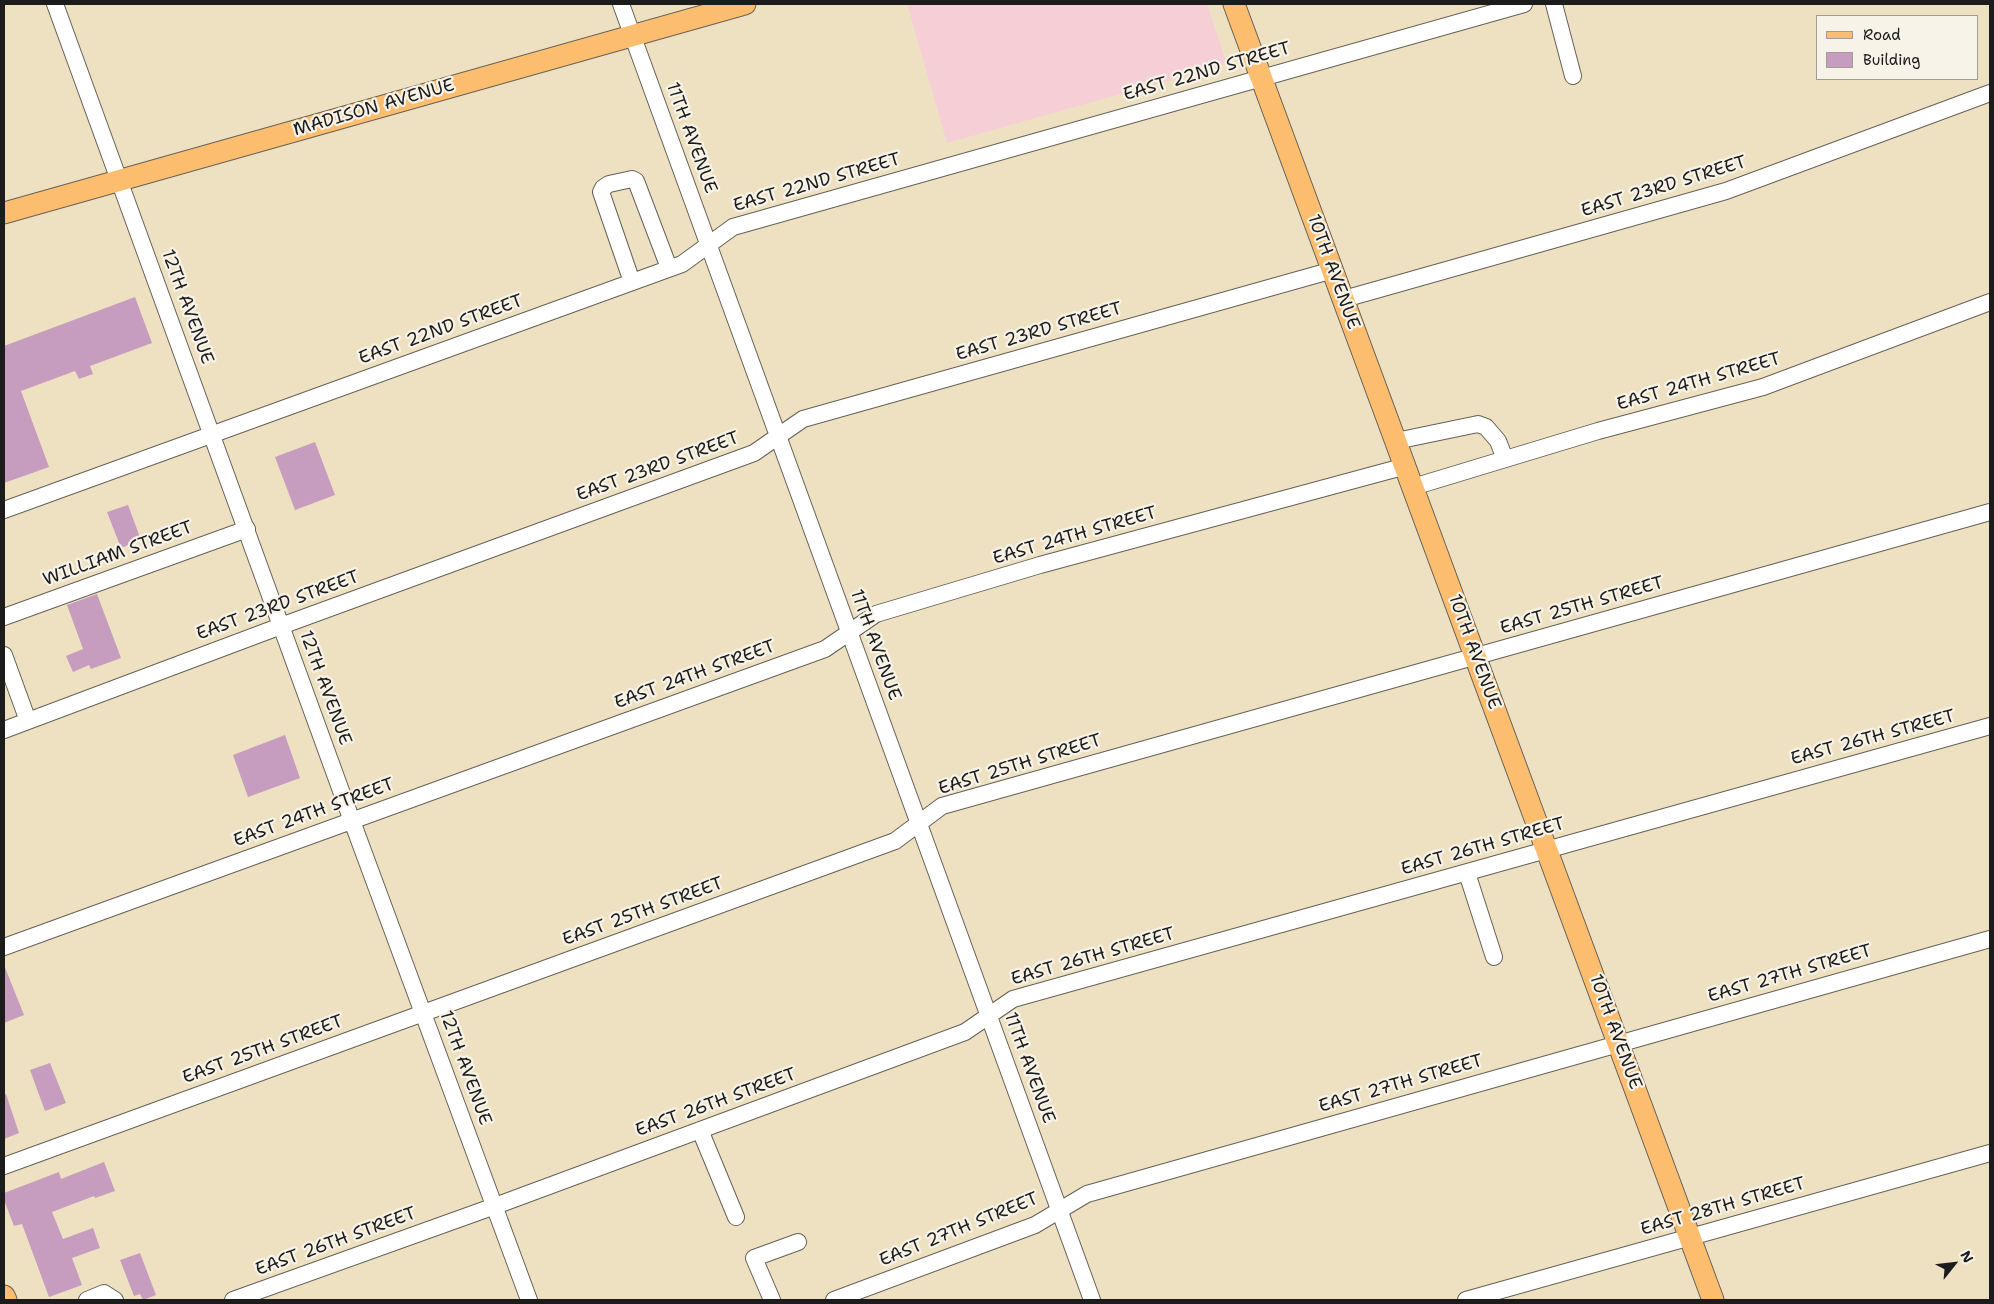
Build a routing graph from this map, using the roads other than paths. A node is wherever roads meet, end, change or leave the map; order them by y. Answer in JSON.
{"nodes":[{"id":1,"x":55,"y":4,"type":"edge"},
{"id":2,"x":621,"y":4,"type":"edge"},
{"id":3,"x":745,"y":4,"type":"edge"},
{"id":4,"x":1234,"y":4,"type":"edge"},
{"id":5,"x":1524,"y":4,"type":"edge"},
{"id":6,"x":1554,"y":4,"type":"edge"},
{"id":7,"x":632,"y":35,"type":"junction"},
{"id":8,"x":1572,"y":76,"type":"dead end"},
{"id":9,"x":1261,"y":77,"type":"junction"},
{"id":10,"x":1990,"y":93,"type":"edge"},
{"id":11,"x":119,"y":180,"type":"junction"},
{"id":12,"x":4,"y":213,"type":"edge"},
{"id":13,"x":708,"y":245,"type":"junction"},
{"id":14,"x":669,"y":268,"type":"junction"},
{"id":15,"x":1333,"y":270,"type":"junction"},
{"id":16,"x":632,"y":282,"type":"junction"},
{"id":17,"x":1344,"y":299,"type":"junction"},
{"id":18,"x":1990,"y":302,"type":"edge"},
{"id":19,"x":212,"y":434,"type":"junction"},
{"id":20,"x":778,"y":437,"type":"junction"},
{"id":21,"x":1396,"y":441,"type":"junction"},
{"id":22,"x":1505,"y":459,"type":"junction"},
{"id":23,"x":1406,"y":466,"type":"junction"},
{"id":24,"x":1413,"y":487,"type":"junction"},
{"id":25,"x":4,"y":510,"type":"edge"},
{"id":26,"x":1990,"y":512,"type":"edge"},
{"id":27,"x":247,"y":529,"type":"junction"},
{"id":28,"x":4,"y":617,"type":"edge"},
{"id":29,"x":281,"y":626,"type":"junction"},
{"id":30,"x":849,"y":632,"type":"junction"},
{"id":31,"x":4,"y":655,"type":"edge"},
{"id":32,"x":1476,"y":657,"type":"junction"},
{"id":33,"x":28,"y":721,"type":"junction"},
{"id":34,"x":1990,"y":726,"type":"edge"},
{"id":35,"x":4,"y":730,"type":"edge"},
{"id":36,"x":352,"y":821,"type":"junction"},
{"id":37,"x":918,"y":824,"type":"junction"},
{"id":38,"x":1548,"y":850,"type":"junction"},
{"id":39,"x":1467,"y":872,"type":"junction"},
{"id":40,"x":1990,"y":939,"type":"edge"},
{"id":41,"x":4,"y":947,"type":"edge"},
{"id":42,"x":1494,"y":957,"type":"dead end"},
{"id":43,"x":424,"y":1013,"type":"junction"},
{"id":44,"x":988,"y":1016,"type":"junction"},
{"id":45,"x":1619,"y":1043,"type":"junction"},
{"id":46,"x":700,"y":1130,"type":"junction"},
{"id":47,"x":1990,"y":1153,"type":"edge"},
{"id":48,"x":4,"y":1166,"type":"edge"},
{"id":49,"x":495,"y":1206,"type":"junction"},
{"id":50,"x":1059,"y":1211,"type":"junction"},
{"id":51,"x":736,"y":1217,"type":"dead end"},
{"id":52,"x":1690,"y":1238,"type":"junction"},
{"id":53,"x":798,"y":1242,"type":"dead end"},
{"id":54,"x":4,"y":1296,"type":"edge"},
{"id":55,"x":6,"y":1300,"type":"edge"},
{"id":56,"x":87,"y":1300,"type":"edge"},
{"id":57,"x":115,"y":1300,"type":"edge"},
{"id":58,"x":234,"y":1300,"type":"edge"},
{"id":59,"x":530,"y":1300,"type":"edge"},
{"id":60,"x":772,"y":1300,"type":"edge"},
{"id":61,"x":834,"y":1300,"type":"edge"},
{"id":62,"x":1092,"y":1300,"type":"edge"},
{"id":63,"x":1466,"y":1300,"type":"edge"},
{"id":64,"x":1713,"y":1300,"type":"edge"}],
"edges":[{"from":1,"to":11,"type":"street","name":"12TH AVENUE"},
{"from":2,"to":7,"type":"street","name":"11TH AVENUE"},
{"from":3,"to":7,"type":"main road","name":"MADISON AVENUE"},
{"from":4,"to":9,"type":"main road","name":"10TH AVENUE"},
{"from":5,"to":9,"type":"street","name":"EAST 22ND STREET"},
{"from":6,"to":8,"type":"street"},
{"from":7,"to":11,"type":"main road","name":"MADISON AVENUE"},
{"from":7,"to":13,"type":"street","name":"11TH AVENUE"},
{"from":9,"to":13,"type":"street","name":"EAST 22ND STREET"},
{"from":9,"to":15,"type":"main road","name":"10TH AVENUE"},
{"from":10,"to":17,"type":"street","name":"EAST 23RD STREET"},
{"from":11,"to":12,"type":"main road","name":"MADISON AVENUE"},
{"from":11,"to":19,"type":"street","name":"12TH AVENUE"},
{"from":13,"to":14,"type":"street","name":"EAST 22ND STREET"},
{"from":13,"to":20,"type":"street","name":"11TH AVENUE"},
{"from":14,"to":16,"type":"street","name":"EAST 22ND STREET"},
{"from":14,"to":16,"type":"street"},
{"from":15,"to":17,"type":"main road","name":"10TH AVENUE"},
{"from":15,"to":20,"type":"street","name":"EAST 23RD STREET"},
{"from":16,"to":19,"type":"street","name":"EAST 22ND STREET"},
{"from":17,"to":21,"type":"main road","name":"10TH AVENUE"},
{"from":18,"to":22,"type":"street","name":"EAST 24TH STREET"},
{"from":19,"to":25,"type":"street","name":"EAST 22ND STREET"},
{"from":19,"to":27,"type":"street","name":"12TH AVENUE"},
{"from":20,"to":29,"type":"street","name":"EAST 23RD STREET"},
{"from":20,"to":30,"type":"street","name":"11TH AVENUE"},
{"from":21,"to":22,"type":"street"},
{"from":21,"to":23,"type":"main road","name":"10TH AVENUE"},
{"from":22,"to":24,"type":"street","name":"EAST 24TH STREET"},
{"from":23,"to":24,"type":"main road","name":"10TH AVENUE"},
{"from":23,"to":30,"type":"street","name":"EAST 24TH STREET"},
{"from":24,"to":32,"type":"main road","name":"10TH AVENUE"},
{"from":26,"to":32,"type":"street","name":"EAST 25TH STREET"},
{"from":27,"to":28,"type":"street","name":"WILLIAM STREET"},
{"from":27,"to":29,"type":"street","name":"12TH AVENUE"},
{"from":29,"to":33,"type":"street","name":"EAST 23RD STREET"},
{"from":29,"to":36,"type":"street","name":"12TH AVENUE"},
{"from":30,"to":36,"type":"street","name":"EAST 24TH STREET"},
{"from":30,"to":37,"type":"street","name":"11TH AVENUE"},
{"from":31,"to":33,"type":"street"},
{"from":32,"to":37,"type":"street","name":"EAST 25TH STREET"},
{"from":32,"to":38,"type":"main road","name":"10TH AVENUE"},
{"from":33,"to":35,"type":"street","name":"EAST 23RD STREET"},
{"from":34,"to":38,"type":"street","name":"EAST 26TH STREET"},
{"from":36,"to":41,"type":"street","name":"EAST 24TH STREET"},
{"from":36,"to":43,"type":"street","name":"12TH AVENUE"},
{"from":37,"to":43,"type":"street","name":"EAST 25TH STREET"},
{"from":37,"to":44,"type":"street","name":"11TH AVENUE"},
{"from":38,"to":39,"type":"street","name":"EAST 26TH STREET"},
{"from":38,"to":45,"type":"main road","name":"10TH AVENUE"},
{"from":39,"to":42,"type":"street"},
{"from":39,"to":44,"type":"street","name":"EAST 26TH STREET"},
{"from":40,"to":45,"type":"street","name":"EAST 27TH STREET"},
{"from":43,"to":48,"type":"street","name":"EAST 25TH STREET"},
{"from":43,"to":49,"type":"street","name":"12TH AVENUE"},
{"from":44,"to":46,"type":"street","name":"EAST 26TH STREET"},
{"from":44,"to":50,"type":"street","name":"11TH AVENUE"},
{"from":45,"to":50,"type":"street","name":"EAST 27TH STREET"},
{"from":45,"to":52,"type":"main road","name":"10TH AVENUE"},
{"from":46,"to":49,"type":"street","name":"EAST 26TH STREET"},
{"from":46,"to":51,"type":"street"},
{"from":47,"to":52,"type":"street","name":"EAST 28TH STREET"},
{"from":49,"to":58,"type":"street","name":"EAST 26TH STREET"},
{"from":49,"to":59,"type":"street","name":"12TH AVENUE"},
{"from":50,"to":61,"type":"street","name":"EAST 27TH STREET"},
{"from":50,"to":62,"type":"street","name":"11TH AVENUE"},
{"from":52,"to":63,"type":"street","name":"EAST 28TH STREET"},
{"from":52,"to":64,"type":"main road","name":"10TH AVENUE"},
{"from":53,"to":60,"type":"street"},
{"from":54,"to":55,"type":"main road"},
{"from":56,"to":57,"type":"street"}]}
